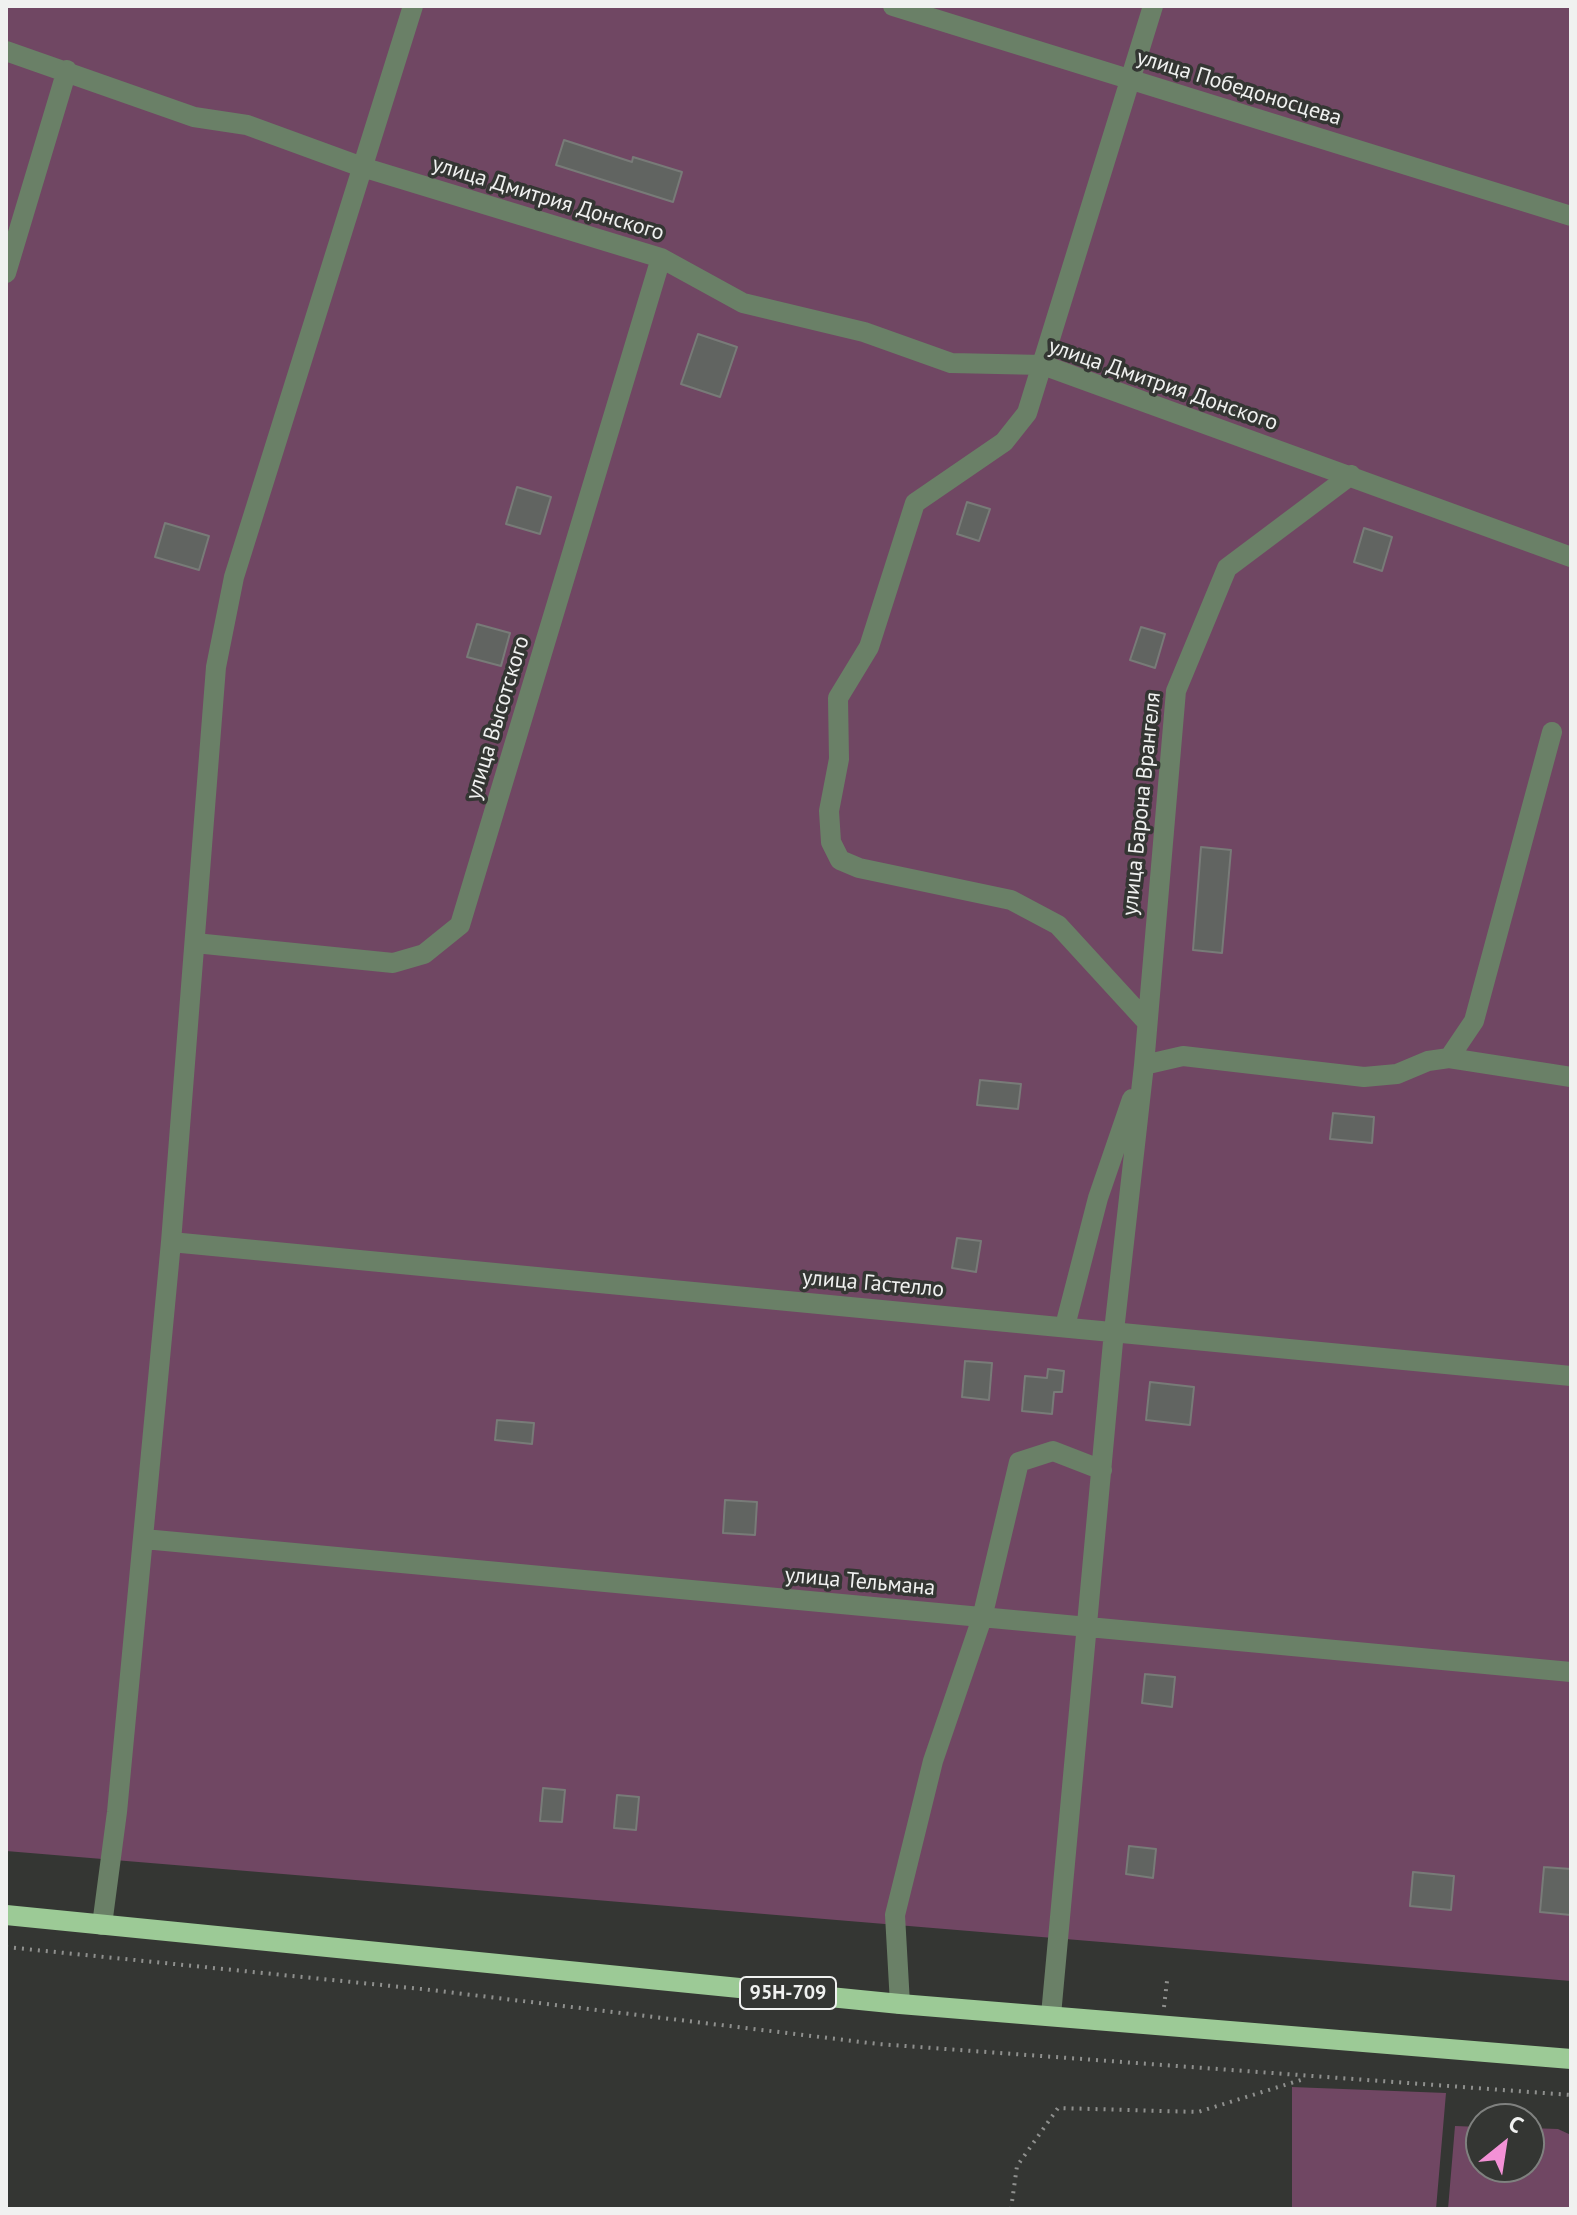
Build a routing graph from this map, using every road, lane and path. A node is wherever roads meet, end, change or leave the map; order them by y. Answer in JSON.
{"nodes":[{"id":1,"x":413,"y":6,"type":"edge"},
{"id":2,"x":893,"y":6,"type":"edge"},
{"id":3,"x":1153,"y":6,"type":"edge"},
{"id":4,"x":6,"y":51,"type":"edge"},
{"id":5,"x":67,"y":70,"type":"junction"},
{"id":6,"x":1129,"y":80,"type":"junction"},
{"id":7,"x":362,"y":167,"type":"junction"},
{"id":8,"x":1571,"y":216,"type":"edge"},
{"id":9,"x":661,"y":258,"type":"junction"},
{"id":10,"x":6,"y":273,"type":"edge"},
{"id":11,"x":1043,"y":365,"type":"junction"},
{"id":12,"x":1351,"y":475,"type":"junction"},
{"id":13,"x":1571,"y":557,"type":"edge"},
{"id":14,"x":1552,"y":732,"type":"dead end"},
{"id":15,"x":195,"y":943,"type":"junction"},
{"id":16,"x":1146,"y":1021,"type":"junction"},
{"id":17,"x":1449,"y":1058,"type":"junction"},
{"id":18,"x":1144,"y":1065,"type":"junction"},
{"id":19,"x":1571,"y":1077,"type":"edge"},
{"id":20,"x":171,"y":1242,"type":"junction"},
{"id":21,"x":1065,"y":1326,"type":"junction"},
{"id":22,"x":1114,"y":1331,"type":"junction"},
{"id":23,"x":1571,"y":1376,"type":"edge"},
{"id":24,"x":1102,"y":1470,"type":"junction"},
{"id":25,"x":144,"y":1539,"type":"junction"},
{"id":26,"x":982,"y":1618,"type":"junction"},
{"id":27,"x":1088,"y":1627,"type":"junction"},
{"id":28,"x":1571,"y":1672,"type":"edge"},
{"id":29,"x":6,"y":1915,"type":"edge"},
{"id":30,"x":102,"y":1925,"type":"junction"},
{"id":31,"x":6,"y":1947,"type":"edge"},
{"id":32,"x":1167,"y":1981,"type":"dead end"},
{"id":33,"x":900,"y":2004,"type":"junction"},
{"id":34,"x":1051,"y":2015,"type":"junction"},
{"id":35,"x":1162,"y":2024,"type":"junction"},
{"id":36,"x":1571,"y":2059,"type":"edge"},
{"id":37,"x":1309,"y":2078,"type":"junction"},
{"id":38,"x":1571,"y":2095,"type":"edge"},
{"id":39,"x":1011,"y":2209,"type":"edge"}],
"edges":[{"from":1,"to":7,"type":"street"},
{"from":2,"to":6,"type":"street","name":"улица Победоносцева"},
{"from":3,"to":6,"type":"street"},
{"from":4,"to":5,"type":"street","name":"улица Дмитрия Донского"},
{"from":5,"to":7,"type":"street","name":"улица Дмитрия Донского"},
{"from":5,"to":10,"type":"street"},
{"from":6,"to":8,"type":"street","name":"улица Победоносцева"},
{"from":6,"to":11,"type":"street"},
{"from":7,"to":9,"type":"street","name":"улица Дмитрия Донского"},
{"from":7,"to":15,"type":"street"},
{"from":9,"to":11,"type":"street","name":"улица Дмитрия Донского"},
{"from":9,"to":15,"type":"street","name":"улица Высотского"},
{"from":11,"to":12,"type":"street","name":"улица Дмитрия Донского"},
{"from":11,"to":16,"type":"street"},
{"from":12,"to":13,"type":"street","name":"улица Дмитрия Донского"},
{"from":12,"to":16,"type":"street","name":"улица Барона Врангеля"},
{"from":14,"to":17,"type":"street"},
{"from":15,"to":20,"type":"street"},
{"from":16,"to":18,"type":"street","name":"улица Барона Врангеля"},
{"from":17,"to":18,"type":"street"},
{"from":17,"to":19,"type":"street"},
{"from":18,"to":21,"type":"street"},
{"from":18,"to":22,"type":"street"},
{"from":20,"to":21,"type":"street","name":"улица Гастелло"},
{"from":20,"to":25,"type":"street"},
{"from":21,"to":22,"type":"street","name":"улица Гастелло"},
{"from":22,"to":23,"type":"street","name":"улица Гастелло"},
{"from":22,"to":24,"type":"street"},
{"from":24,"to":26,"type":"street"},
{"from":24,"to":27,"type":"street"},
{"from":25,"to":26,"type":"street","name":"улица Тельмана"},
{"from":25,"to":30,"type":"street"},
{"from":26,"to":27,"type":"street","name":"улица Тельмана"},
{"from":26,"to":33,"type":"street"},
{"from":27,"to":28,"type":"street","name":"улица Тельмана"},
{"from":27,"to":34,"type":"street"},
{"from":29,"to":30,"type":"main road","number":"95Н-709"},
{"from":30,"to":33,"type":"main road","number":"95Н-709"},
{"from":31,"to":37,"type":"path"},
{"from":32,"to":35,"type":"path"},
{"from":33,"to":34,"type":"main road","number":"95Н-709"},
{"from":34,"to":35,"type":"main road","number":"95Н-709"},
{"from":35,"to":36,"type":"main road","number":"95Н-709"},
{"from":37,"to":38,"type":"path"},
{"from":37,"to":39,"type":"path"}]}
